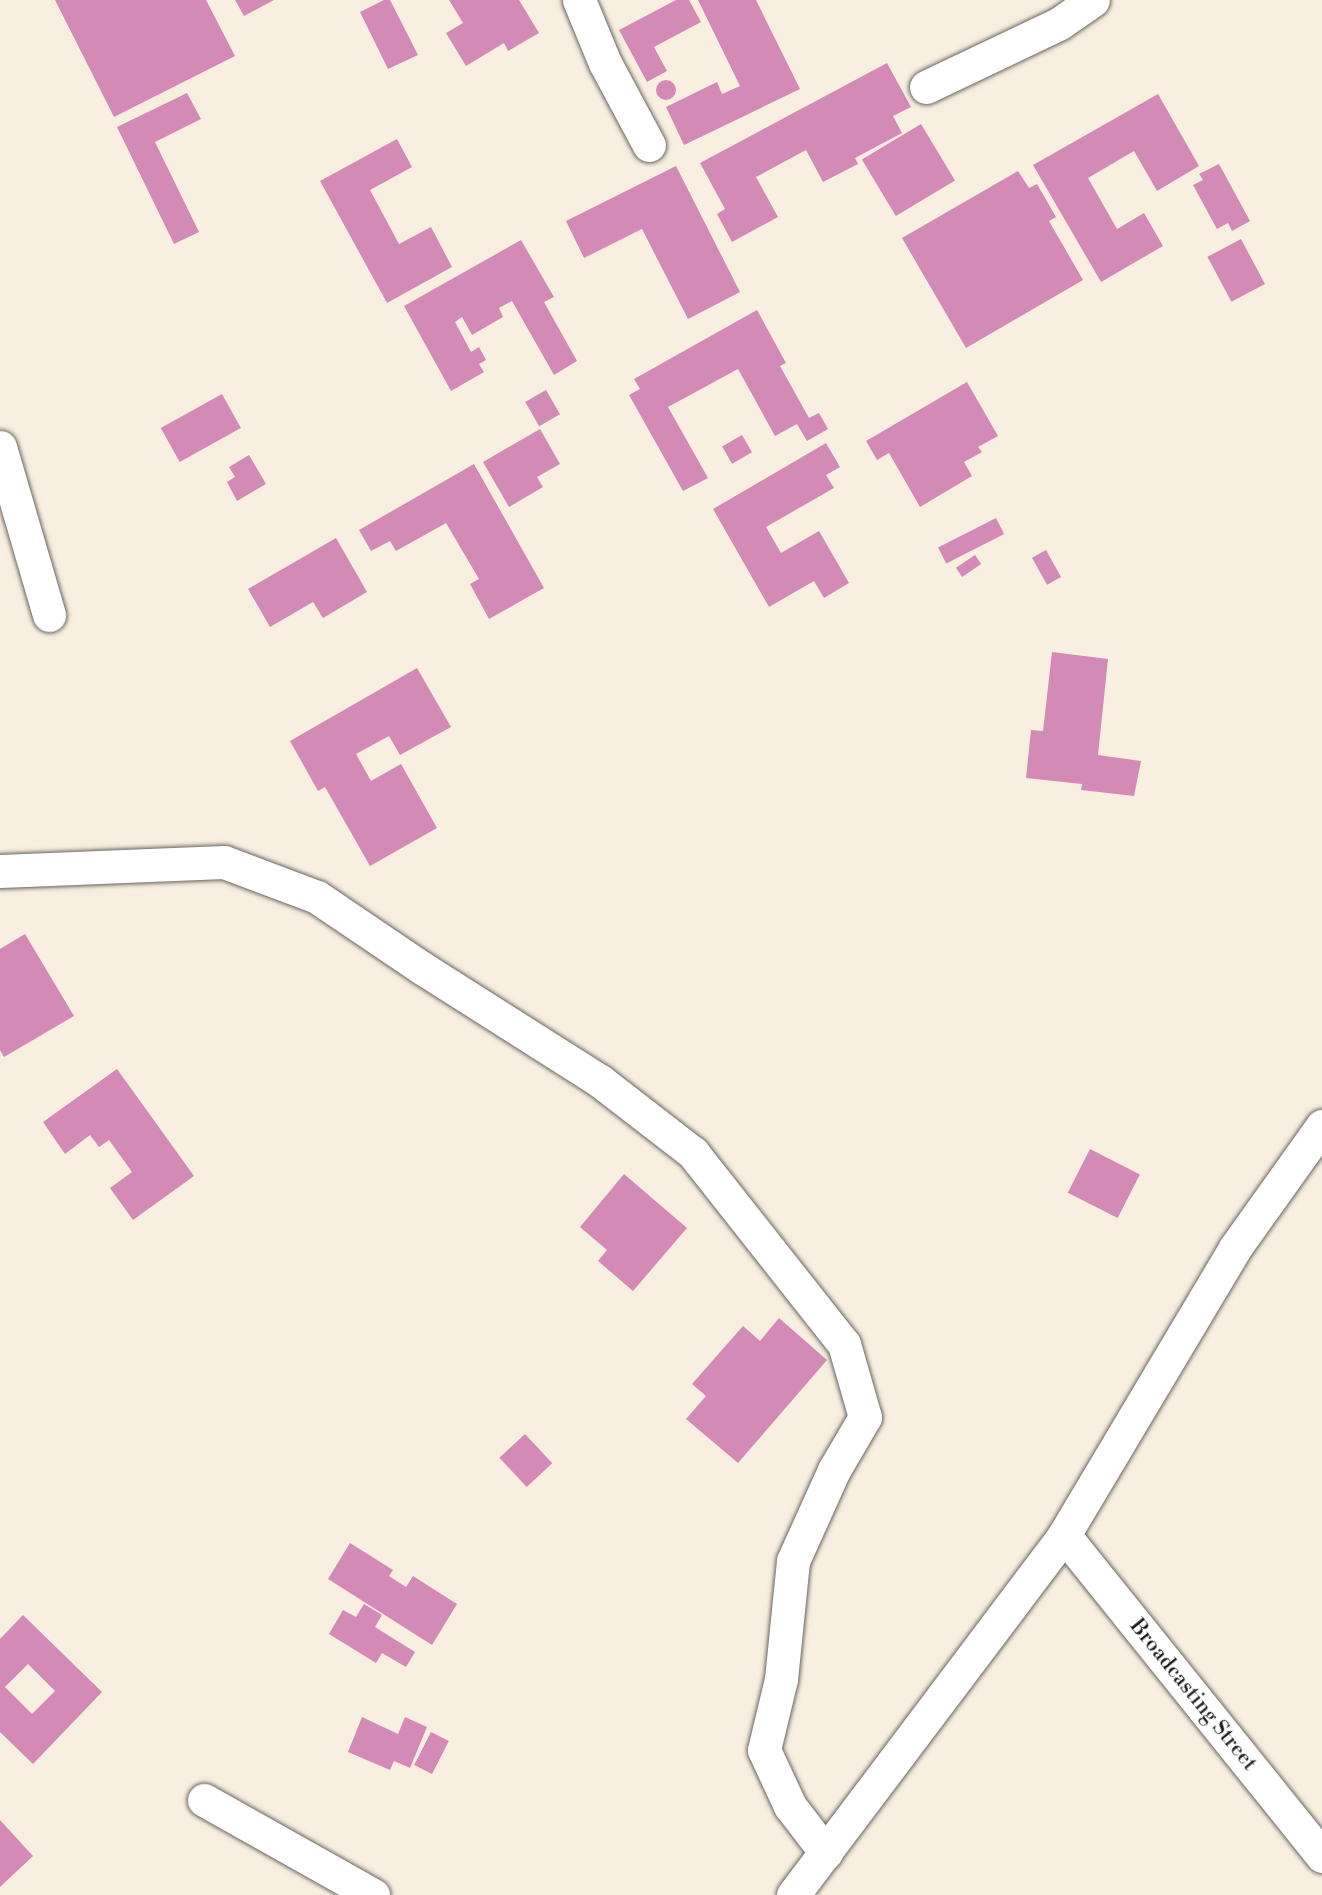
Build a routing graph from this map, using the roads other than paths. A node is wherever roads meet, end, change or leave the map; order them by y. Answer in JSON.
{"nodes":[{"id":1,"x":579,"y":0,"type":"edge"},
{"id":2,"x":1093,"y":0,"type":"edge"},
{"id":3,"x":926,"y":87,"type":"dead end"},
{"id":4,"x":649,"y":145,"type":"dead end"},
{"id":5,"x":0,"y":447,"type":"edge"},
{"id":6,"x":49,"y":615,"type":"dead end"},
{"id":7,"x":0,"y":871,"type":"edge"},
{"id":8,"x":1322,"y":1126,"type":"edge"},
{"id":9,"x":1063,"y":1535,"type":"junction"},
{"id":10,"x":204,"y":1800,"type":"dead end"},
{"id":11,"x":826,"y":1853,"type":"junction"},
{"id":12,"x":1322,"y":1856,"type":"edge"},
{"id":13,"x":373,"y":1895,"type":"edge"},
{"id":14,"x":793,"y":1895,"type":"edge"}],
"edges":[{"from":1,"to":4,"type":"street"},
{"from":2,"to":3,"type":"street"},
{"from":5,"to":6,"type":"street"},
{"from":7,"to":11,"type":"street"},
{"from":8,"to":9,"type":"street"},
{"from":9,"to":11,"type":"street"},
{"from":9,"to":12,"type":"street","name":"Broadcasting Street"},
{"from":10,"to":13,"type":"street"},
{"from":11,"to":14,"type":"street"}]}
